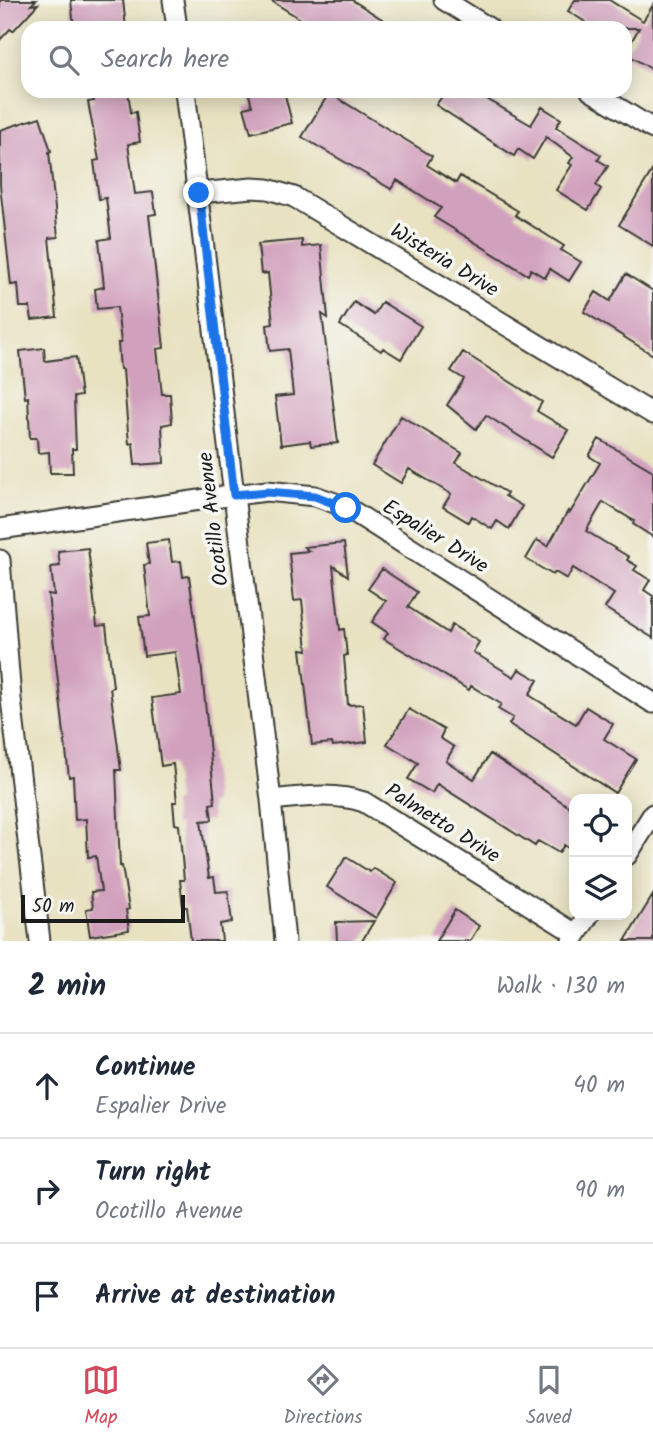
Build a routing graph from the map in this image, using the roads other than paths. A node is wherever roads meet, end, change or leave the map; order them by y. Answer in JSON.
{"nodes":[{"id":1,"x":173,"y":0,"type":"edge"},
{"id":2,"x":444,"y":0,"type":"edge"},
{"id":3,"x":176,"y":21,"type":"edge"},
{"id":4,"x":478,"y":21,"type":"edge"},
{"id":5,"x":187,"y":98,"type":"edge"},
{"id":6,"x":603,"y":98,"type":"edge"},
{"id":7,"x":653,"y":129,"type":"edge"},
{"id":8,"x":199,"y":193,"type":"junction"},
{"id":9,"x":653,"y":414,"type":"edge"},
{"id":10,"x":234,"y":495,"type":"junction"},
{"id":11,"x":0,"y":529,"type":"edge"},
{"id":12,"x":0,"y":560,"type":"edge"},
{"id":13,"x":653,"y":703,"type":"edge"},
{"id":14,"x":271,"y":800,"type":"junction"},
{"id":15,"x":653,"y":814,"type":"edge"},
{"id":16,"x":632,"y":847,"type":"edge"},
{"id":17,"x":586,"y":920,"type":"edge"},
{"id":18,"x":574,"y":937,"type":"edge"},
{"id":19,"x":40,"y":941,"type":"edge"},
{"id":20,"x":285,"y":941,"type":"edge"}],
"edges":[{"from":1,"to":3,"type":"street"},
{"from":2,"to":4,"type":"street"},
{"from":5,"to":8,"type":"street","name":"Ocotillo Avenue"},
{"from":6,"to":7,"type":"street"},
{"from":8,"to":9,"type":"street","name":"Wisteria Drive"},
{"from":8,"to":10,"type":"street","name":"Ocotillo Avenue"},
{"from":10,"to":11,"type":"street","name":"Espalier Drive"},
{"from":10,"to":13,"type":"street","name":"Espalier Drive"},
{"from":10,"to":14,"type":"street","name":"Ocotillo Avenue"},
{"from":12,"to":19,"type":"street"},
{"from":14,"to":18,"type":"street","name":"Palmetto Drive"},
{"from":14,"to":20,"type":"street","name":"Ocotillo Avenue"},
{"from":15,"to":16,"type":"street"},
{"from":17,"to":18,"type":"street"}]}
